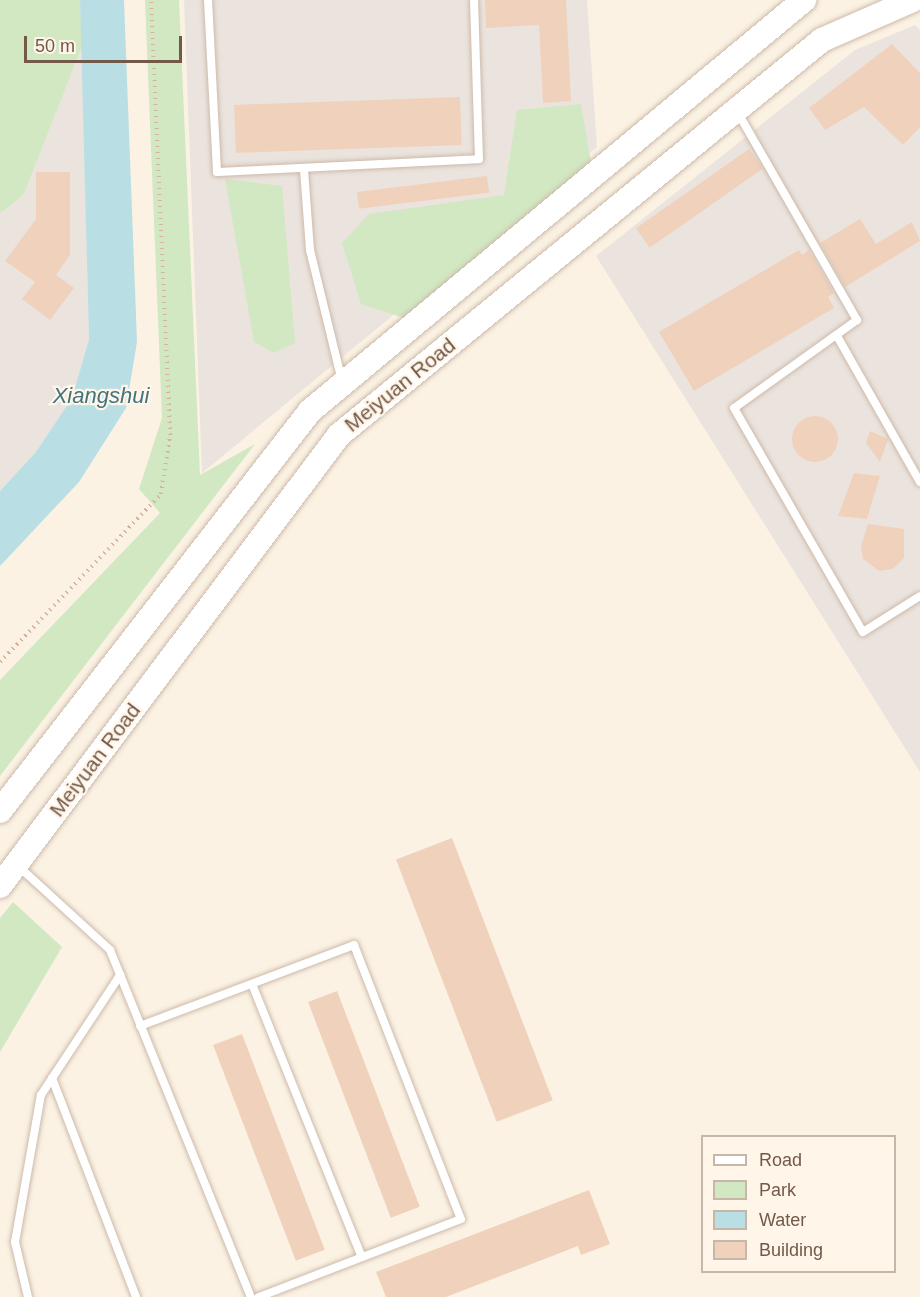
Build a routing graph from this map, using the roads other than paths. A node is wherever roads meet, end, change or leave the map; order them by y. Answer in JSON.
{"nodes":[{"id":1,"x":208,"y":0,"type":"edge"},
{"id":2,"x":474,"y":0,"type":"edge"},
{"id":3,"x":804,"y":0,"type":"edge"},
{"id":4,"x":913,"y":0,"type":"edge"},
{"id":5,"x":736,"y":110,"type":"junction"},
{"id":6,"x":304,"y":170,"type":"junction"},
{"id":7,"x":837,"y":336,"type":"junction"},
{"id":8,"x":343,"y":384,"type":"junction"},
{"id":9,"x":920,"y":482,"type":"edge"},
{"id":10,"x":920,"y":596,"type":"edge"},
{"id":11,"x":0,"y":810,"type":"edge"},
{"id":12,"x":16,"y":865,"type":"junction"},
{"id":13,"x":0,"y":886,"type":"edge"},
{"id":14,"x":120,"y":975,"type":"junction"},
{"id":15,"x":252,"y":984,"type":"junction"},
{"id":16,"x":140,"y":1026,"type":"junction"},
{"id":17,"x":52,"y":1078,"type":"junction"},
{"id":18,"x":362,"y":1257,"type":"junction"},
{"id":19,"x":28,"y":1297,"type":"edge"},
{"id":20,"x":136,"y":1297,"type":"edge"},
{"id":21,"x":250,"y":1297,"type":"edge"},
{"id":22,"x":259,"y":1297,"type":"edge"}],
"edges":[{"from":1,"to":6,"type":"lane"},
{"from":2,"to":6,"type":"lane"},
{"from":3,"to":8,"type":"main road","name":"Meiyuan Road"},
{"from":4,"to":5,"type":"main road","name":"Meiyuan Road"},
{"from":5,"to":7,"type":"lane"},
{"from":5,"to":12,"type":"main road","name":"Meiyuan Road"},
{"from":6,"to":8,"type":"lane"},
{"from":7,"to":9,"type":"lane"},
{"from":7,"to":10,"type":"lane"},
{"from":8,"to":11,"type":"main road","name":"Meiyuan Road"},
{"from":12,"to":13,"type":"main road","name":"Meiyuan Road"},
{"from":12,"to":14,"type":"lane"},
{"from":14,"to":16,"type":"lane"},
{"from":14,"to":17,"type":"lane"},
{"from":15,"to":16,"type":"lane"},
{"from":15,"to":18,"type":"lane"},
{"from":15,"to":18,"type":"lane"},
{"from":16,"to":21,"type":"lane"},
{"from":17,"to":19,"type":"lane"},
{"from":17,"to":20,"type":"lane"},
{"from":18,"to":22,"type":"lane"}]}
